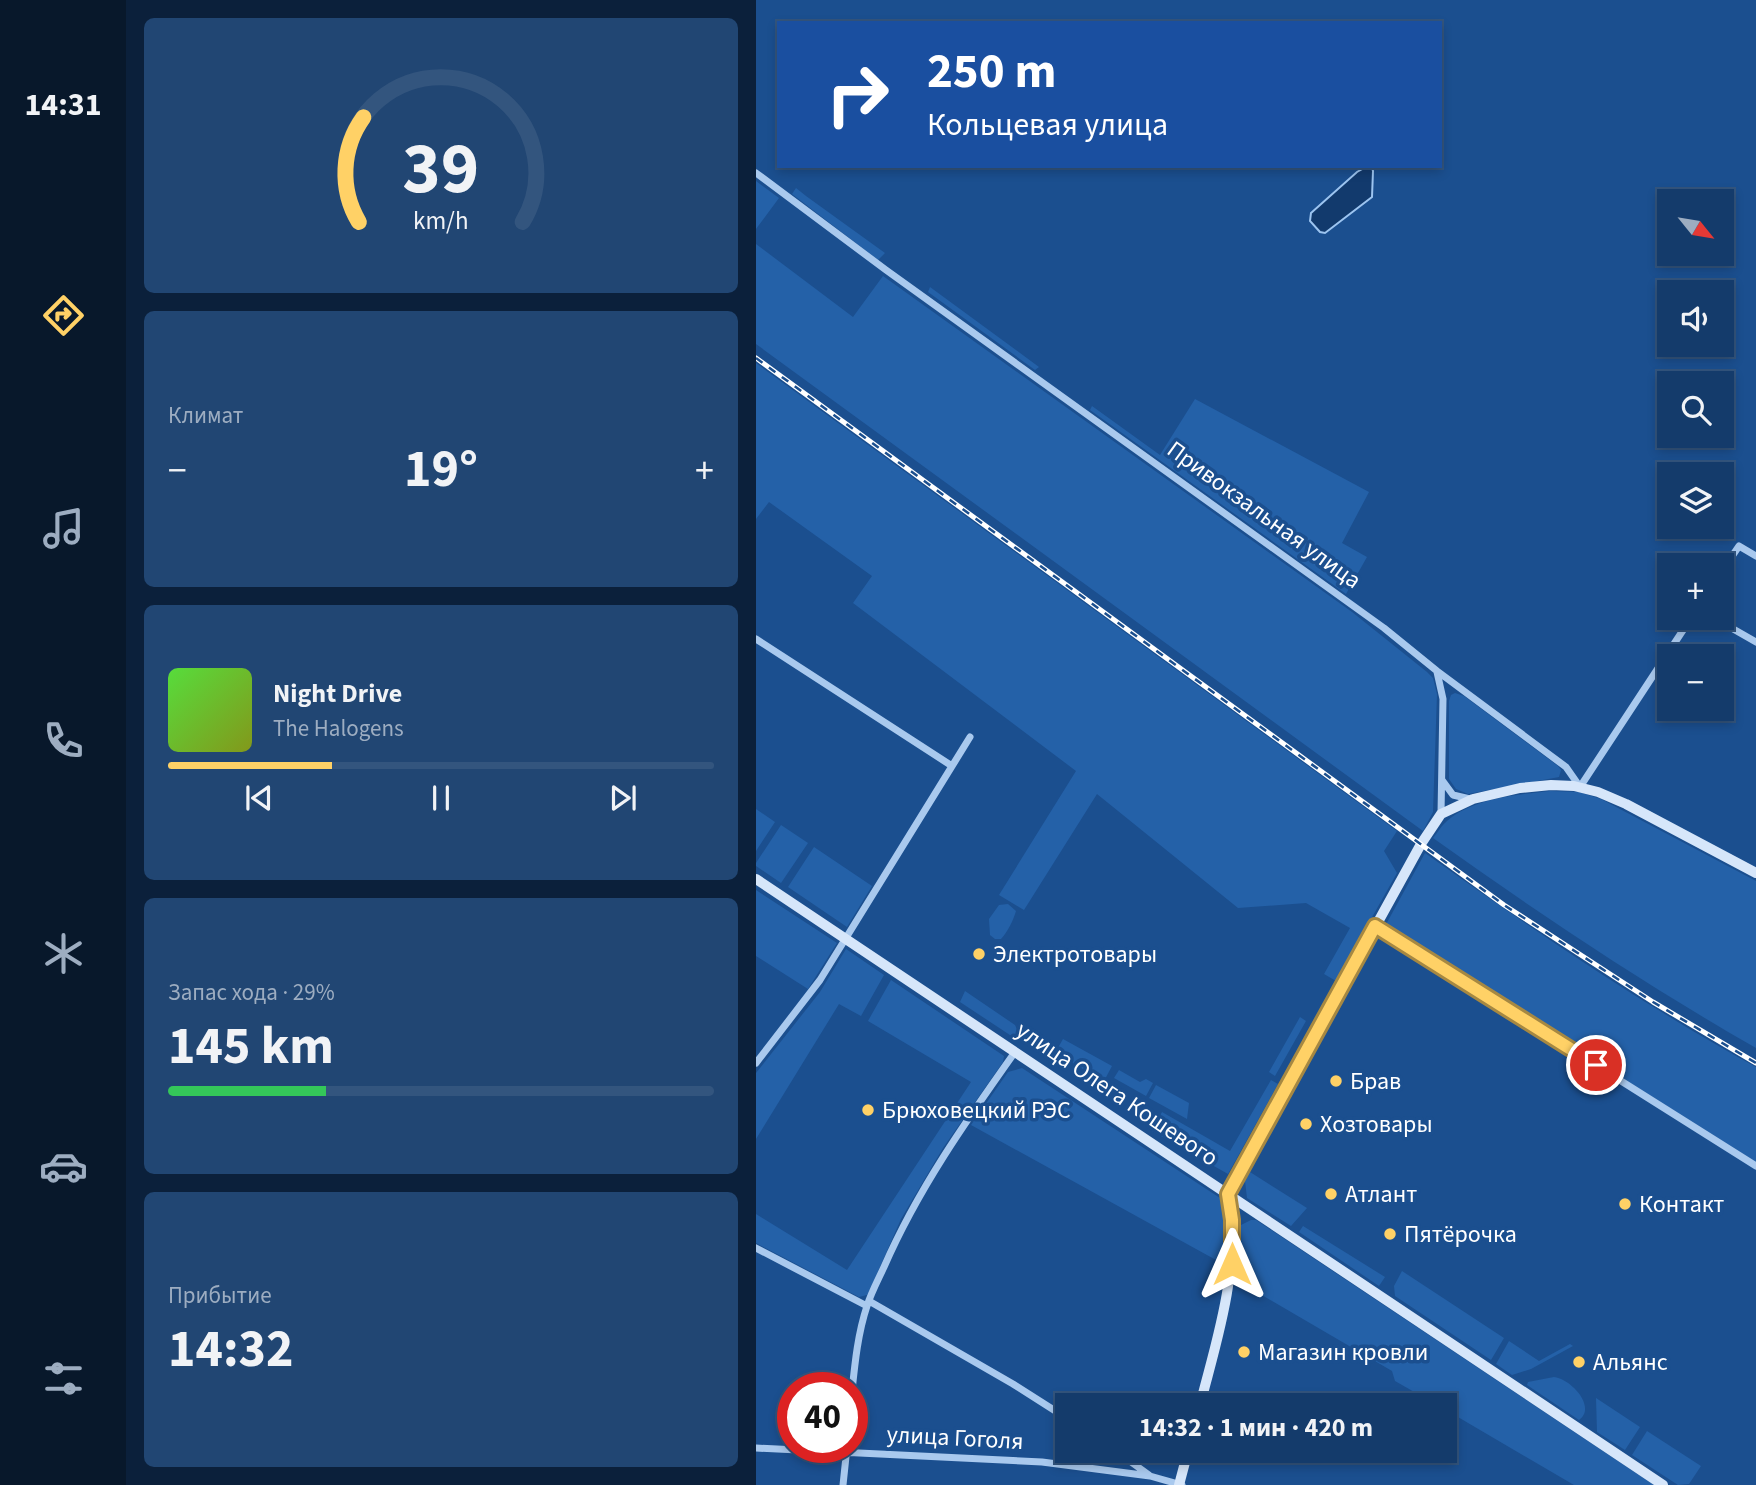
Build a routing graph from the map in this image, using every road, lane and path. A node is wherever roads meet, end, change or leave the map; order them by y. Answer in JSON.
{"nodes":[{"id":1,"x":756,"y":173,"type":"edge"},
{"id":2,"x":1734,"y":553,"type":"edge"},
{"id":3,"x":1756,"y":556,"type":"edge"},
{"id":4,"x":1734,"y":629,"type":"edge"},
{"id":5,"x":1683,"y":630,"type":"edge"},
{"id":6,"x":756,"y":639,"type":"edge"},
{"id":7,"x":1756,"y":642,"type":"edge"},
{"id":8,"x":1437,"y":671,"type":"junction"},
{"id":9,"x":970,"y":737,"type":"dead end"},
{"id":10,"x":952,"y":766,"type":"junction"},
{"id":11,"x":1441,"y":780,"type":"junction"},
{"id":12,"x":1580,"y":787,"type":"junction"},
{"id":13,"x":1473,"y":799,"type":"junction"},
{"id":14,"x":1441,"y":814,"type":"junction"},
{"id":15,"x":1756,"y":873,"type":"edge"},
{"id":16,"x":756,"y":879,"type":"edge"},
{"id":17,"x":1375,"y":926,"type":"junction"},
{"id":18,"x":846,"y":938,"type":"junction"},
{"id":19,"x":1015,"y":1052,"type":"junction"},
{"id":20,"x":756,"y":1063,"type":"edge"},
{"id":21,"x":1756,"y":1166,"type":"edge"},
{"id":22,"x":1228,"y":1194,"type":"junction"},
{"id":23,"x":756,"y":1248,"type":"edge"},
{"id":24,"x":868,"y":1303,"type":"junction"},
{"id":25,"x":855,"y":1372,"type":"edge"},
{"id":26,"x":1203,"y":1393,"type":"edge"},
{"id":27,"x":1055,"y":1411,"type":"edge"},
{"id":28,"x":756,"y":1448,"type":"edge"},
{"id":29,"x":777,"y":1448,"type":"edge"},
{"id":30,"x":868,"y":1450,"type":"edge"},
{"id":31,"x":845,"y":1463,"type":"edge"},
{"id":32,"x":1132,"y":1463,"type":"edge"},
{"id":33,"x":1185,"y":1463,"type":"edge"},
{"id":34,"x":1150,"y":1476,"type":"junction"},
{"id":35,"x":843,"y":1485,"type":"edge"},
{"id":36,"x":1180,"y":1485,"type":"edge"},
{"id":37,"x":1663,"y":1485,"type":"edge"}],
"edges":[{"from":1,"to":8,"type":"street","name":"Привокзальная улица"},
{"from":2,"to":3,"type":"street"},
{"from":4,"to":7,"type":"street"},
{"from":5,"to":12,"type":"street"},
{"from":6,"to":10,"type":"street"},
{"from":8,"to":11,"type":"street"},
{"from":8,"to":12,"type":"street","name":"Привокзальная улица"},
{"from":9,"to":10,"type":"street"},
{"from":10,"to":18,"type":"street"},
{"from":11,"to":13,"type":"street"},
{"from":11,"to":14,"type":"street"},
{"from":12,"to":13,"type":"main road"},
{"from":12,"to":15,"type":"main road","name":"Привокзальная улица"},
{"from":13,"to":14,"type":"main road"},
{"from":14,"to":17,"type":"main road"},
{"from":16,"to":18,"type":"main road","name":"улица Олега Кошевого"},
{"from":17,"to":21,"type":"street"},
{"from":17,"to":22,"type":"main road"},
{"from":18,"to":19,"type":"main road","name":"улица Олега Кошевого"},
{"from":18,"to":20,"type":"street"},
{"from":19,"to":22,"type":"main road","name":"улица Олега Кошевого"},
{"from":19,"to":24,"type":"street"},
{"from":22,"to":26,"type":"main road"},
{"from":22,"to":37,"type":"main road","name":"улица Олега Кошевого"},
{"from":23,"to":24,"type":"street","name":"улица Гоголя"},
{"from":24,"to":25,"type":"street"},
{"from":24,"to":27,"type":"street","name":"улица Гоголя"},
{"from":28,"to":29,"type":"street","name":"улица Гоголя"},
{"from":30,"to":34,"type":"street","name":"улица Гоголя"},
{"from":31,"to":35,"type":"street"},
{"from":32,"to":34,"type":"street","name":"улица Гоголя"},
{"from":33,"to":36,"type":"main road"},
{"from":34,"to":36,"type":"street","name":"улица Гоголя"}]}
